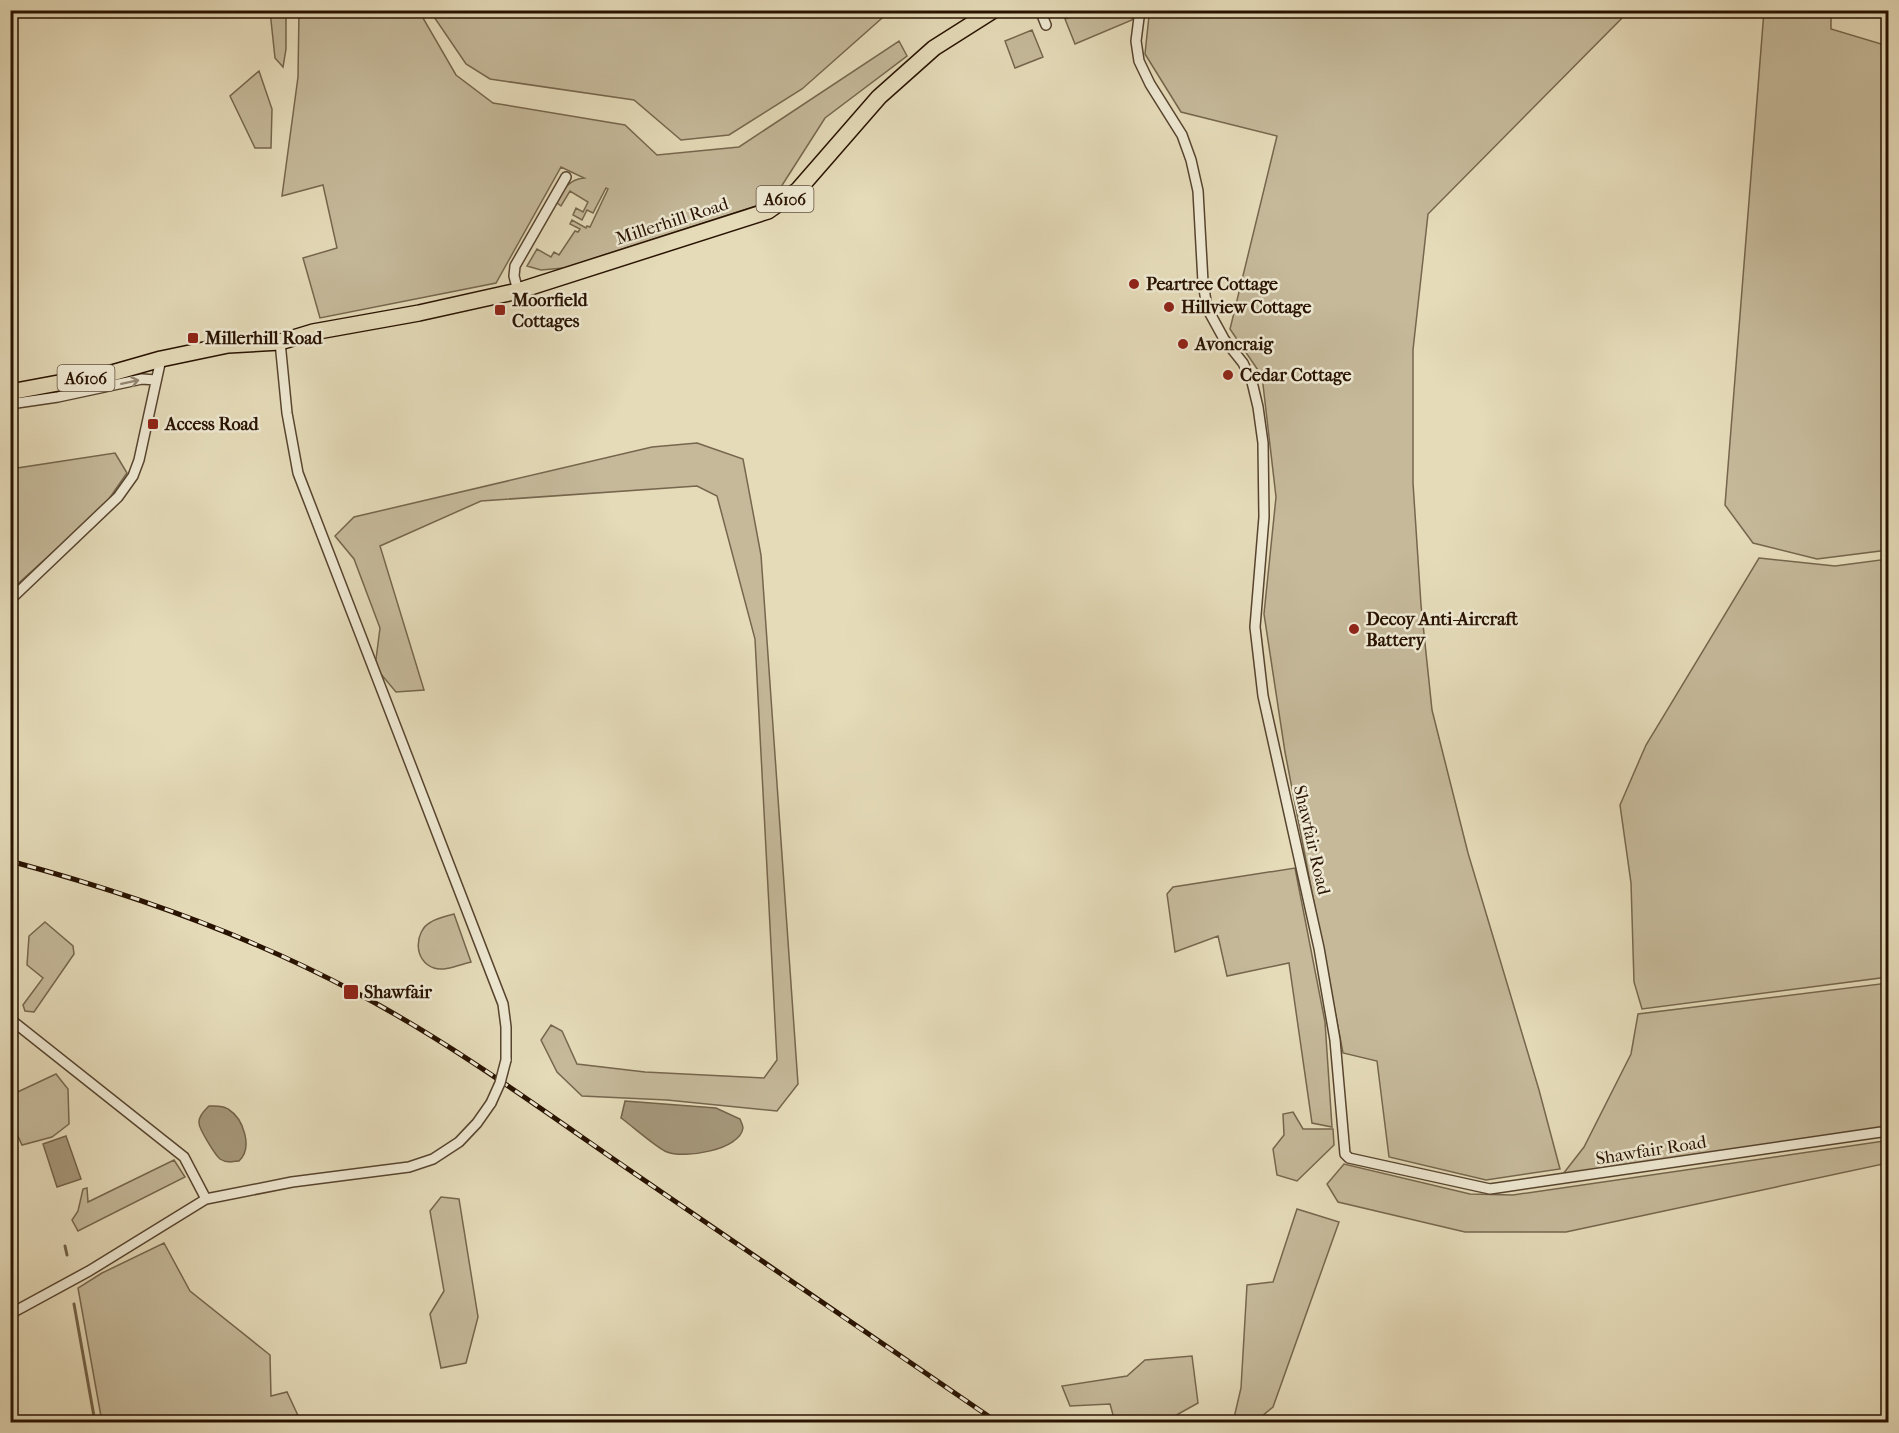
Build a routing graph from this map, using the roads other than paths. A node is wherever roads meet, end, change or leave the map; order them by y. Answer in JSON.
{"nodes":[{"id":1,"x":994,"y":10,"type":"edge"},
{"id":2,"x":1040,"y":10,"type":"edge"},
{"id":3,"x":1140,"y":10,"type":"edge"},
{"id":4,"x":1046,"y":25,"type":"dead end"},
{"id":5,"x":566,"y":177,"type":"dead end"},
{"id":6,"x":518,"y":291,"type":"junction"},
{"id":7,"x":280,"y":342,"type":"junction"},
{"id":8,"x":161,"y":359,"type":"junction"},
{"id":9,"x":156,"y":380,"type":"junction"},
{"id":10,"x":10,"y":392,"type":"edge"},
{"id":11,"x":10,"y":404,"type":"edge"},
{"id":12,"x":10,"y":600,"type":"edge"},
{"id":13,"x":10,"y":1019,"type":"edge"},
{"id":14,"x":1888,"y":1131,"type":"edge"},
{"id":15,"x":206,"y":1199,"type":"junction"},
{"id":16,"x":10,"y":1314,"type":"edge"}],
"edges":[{"from":1,"to":6,"type":"main road","name":"Millerhill Road","number":"A6106"},
{"from":2,"to":4,"type":"street"},
{"from":3,"to":14,"type":"street","name":"Shawfair Road"},
{"from":5,"to":6,"type":"street"},
{"from":6,"to":7,"type":"main road","name":"Millerhill Road","number":"A6106"},
{"from":7,"to":8,"type":"main road","name":"Millerhill Road","number":"A6106"},
{"from":7,"to":15,"type":"street","bridge":true},
{"from":8,"to":9,"type":"street"},
{"from":8,"to":10,"type":"main road","name":"Millerhill Road","number":"A6106"},
{"from":11,"to":9,"type":"street","one_way":true},
{"from":9,"to":12,"type":"street"},
{"from":13,"to":15,"type":"street"},
{"from":15,"to":16,"type":"street"}]}
